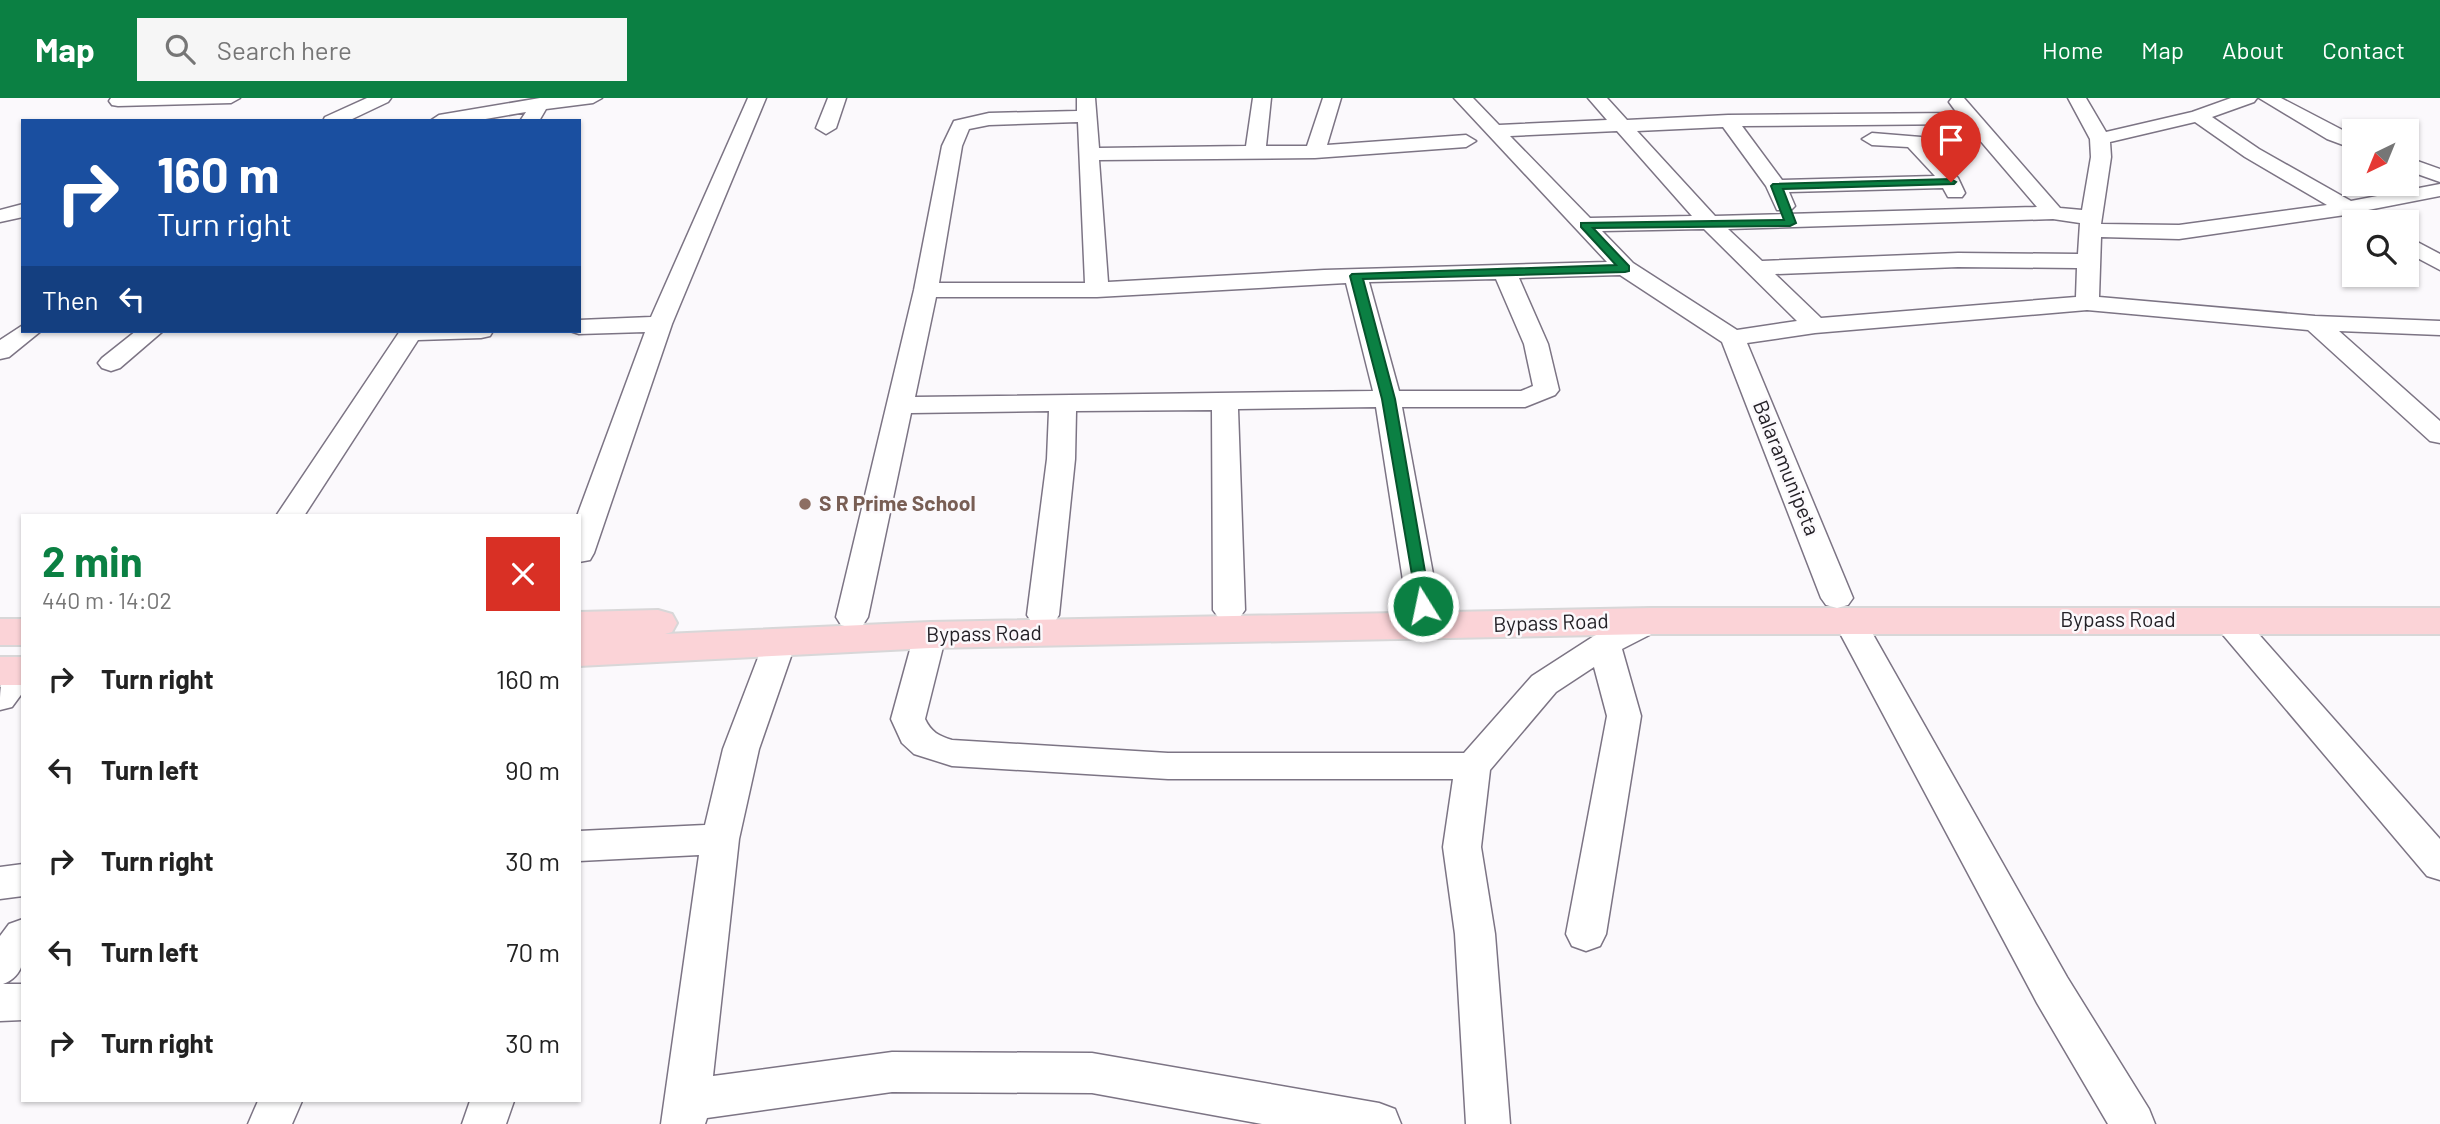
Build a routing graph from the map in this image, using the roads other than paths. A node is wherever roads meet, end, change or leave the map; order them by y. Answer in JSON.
{"nodes":[{"id":1,"x":231,"y":98,"type":"edge"},
{"id":2,"x":593,"y":98,"type":"edge"},
{"id":3,"x":757,"y":98,"type":"edge"},
{"id":4,"x":837,"y":98,"type":"edge"},
{"id":5,"x":1262,"y":98,"type":"edge"},
{"id":6,"x":1332,"y":98,"type":"edge"},
{"id":7,"x":1597,"y":98,"type":"edge"},
{"id":8,"x":1955,"y":98,"type":"edge"},
{"id":9,"x":2077,"y":98,"type":"edge"},
{"id":10,"x":2248,"y":98,"type":"edge"},
{"id":11,"x":2268,"y":98,"type":"edge"},
{"id":12,"x":1465,"y":99,"type":"edge"},
{"id":13,"x":1489,"y":99,"type":"edge"},
{"id":14,"x":374,"y":100,"type":"edge"},
{"id":15,"x":118,"y":101,"type":"dead end"},
{"id":16,"x":540,"y":104,"type":"junction"},
{"id":17,"x":1087,"y":107,"type":"edge"},
{"id":18,"x":2206,"y":108,"type":"edge"},
{"id":19,"x":471,"y":118,"type":"edge"},
{"id":20,"x":1971,"y":118,"type":"junction"},
{"id":21,"x":336,"y":119,"type":"edge"},
{"id":22,"x":531,"y":119,"type":"edge"},
{"id":23,"x":1728,"y":121,"type":"junction"},
{"id":24,"x":1621,"y":124,"type":"junction"},
{"id":25,"x":827,"y":128,"type":"dead end"},
{"id":26,"x":1495,"y":131,"type":"junction"},
{"id":27,"x":2342,"y":138,"type":"edge"},
{"id":28,"x":1857,"y":139,"type":"dead end"},
{"id":29,"x":2100,"y":139,"type":"junction"},
{"id":30,"x":1466,"y":141,"type":"dead end"},
{"id":31,"x":1255,"y":152,"type":"junction"},
{"id":32,"x":1315,"y":152,"type":"junction"},
{"id":33,"x":1090,"y":154,"type":"junction"},
{"id":34,"x":2419,"y":168,"type":"edge"},
{"id":35,"x":2440,"y":176,"type":"edge"},
{"id":36,"x":1951,"y":182,"type":"junction"},
{"id":37,"x":1776,"y":186,"type":"junction"},
{"id":38,"x":2440,"y":190,"type":"edge"},
{"id":39,"x":2349,"y":208,"type":"junction"},
{"id":40,"x":2352,"y":210,"type":"edge"},
{"id":41,"x":21,"y":211,"type":"edge"},
{"id":42,"x":2053,"y":212,"type":"junction"},
{"id":43,"x":0,"y":216,"type":"edge"},
{"id":44,"x":1977,"y":217,"type":"junction"},
{"id":45,"x":1709,"y":222,"type":"junction"},
{"id":46,"x":1790,"y":223,"type":"junction"},
{"id":47,"x":2091,"y":224,"type":"junction"},
{"id":48,"x":1584,"y":225,"type":"junction"},
{"id":49,"x":2419,"y":251,"type":"edge"},
{"id":50,"x":2088,"y":261,"type":"junction"},
{"id":51,"x":2440,"y":263,"type":"edge"},
{"id":52,"x":1625,"y":268,"type":"junction"},
{"id":53,"x":1756,"y":268,"type":"junction"},
{"id":54,"x":1505,"y":272,"type":"junction"},
{"id":55,"x":1356,"y":276,"type":"junction"},
{"id":56,"x":926,"y":290,"type":"junction"},
{"id":57,"x":1097,"y":290,"type":"junction"},
{"id":58,"x":2087,"y":303,"type":"junction"},
{"id":59,"x":2315,"y":323,"type":"junction"},
{"id":60,"x":660,"y":324,"type":"junction"},
{"id":61,"x":1815,"y":326,"type":"junction"},
{"id":62,"x":581,"y":327,"type":"edge"},
{"id":63,"x":2440,"y":328,"type":"edge"},
{"id":64,"x":26,"y":333,"type":"edge"},
{"id":65,"x":148,"y":333,"type":"edge"},
{"id":66,"x":411,"y":333,"type":"edge"},
{"id":67,"x":1733,"y":338,"type":"junction"},
{"id":68,"x":0,"y":352,"type":"edge"},
{"id":69,"x":111,"y":363,"type":"dead end"},
{"id":70,"x":1388,"y":399,"type":"junction"},
{"id":71,"x":1063,"y":402,"type":"junction"},
{"id":72,"x":1225,"y":402,"type":"junction"},
{"id":73,"x":900,"y":405,"type":"junction"},
{"id":74,"x":2440,"y":435,"type":"edge"},
{"id":75,"x":291,"y":514,"type":"edge"},
{"id":76,"x":581,"y":547,"type":"edge"},
{"id":77,"x":2440,"y":596,"type":"edge"},
{"id":78,"x":1423,"y":606,"type":"junction"},
{"id":79,"x":1229,"y":610,"type":"junction"},
{"id":80,"x":1844,"y":610,"type":"junction"},
{"id":81,"x":1043,"y":615,"type":"junction"},
{"id":82,"x":852,"y":617,"type":"junction"},
{"id":83,"x":1650,"y":621,"type":"junction"},
{"id":84,"x":2230,"y":621,"type":"junction"},
{"id":85,"x":2440,"y":621,"type":"edge"},
{"id":86,"x":581,"y":625,"type":"edge"},
{"id":87,"x":0,"y":632,"type":"edge"},
{"id":88,"x":21,"y":632,"type":"edge"},
{"id":89,"x":929,"y":635,"type":"junction"},
{"id":90,"x":780,"y":642,"type":"junction"},
{"id":91,"x":1605,"y":644,"type":"junction"},
{"id":92,"x":581,"y":652,"type":"edge"},
{"id":93,"x":1473,"y":766,"type":"junction"},
{"id":94,"x":720,"y":839,"type":"junction"},
{"id":95,"x":581,"y":846,"type":"edge"},
{"id":96,"x":2440,"y":865,"type":"edge"},
{"id":97,"x":21,"y":880,"type":"edge"},
{"id":98,"x":0,"y":883,"type":"edge"},
{"id":99,"x":1586,"y":934,"type":"dead end"},
{"id":100,"x":21,"y":939,"type":"edge"},
{"id":101,"x":0,"y":968,"type":"edge"},
{"id":102,"x":21,"y":1002,"type":"edge"},
{"id":103,"x":0,"y":1003,"type":"edge"},
{"id":104,"x":280,"y":1102,"type":"edge"},
{"id":105,"x":492,"y":1102,"type":"edge"},
{"id":106,"x":686,"y":1112,"type":"edge"},
{"id":107,"x":270,"y":1124,"type":"edge"},
{"id":108,"x":484,"y":1124,"type":"edge"},
{"id":109,"x":1379,"y":1124,"type":"edge"},
{"id":110,"x":1488,"y":1124,"type":"edge"},
{"id":111,"x":2133,"y":1124,"type":"edge"}],
"edges":[{"from":1,"to":15,"type":"street"},
{"from":2,"to":16,"type":"street"},
{"from":3,"to":60,"type":"street"},
{"from":4,"to":25,"type":"street"},
{"from":5,"to":31,"type":"street"},
{"from":6,"to":32,"type":"street"},
{"from":7,"to":24,"type":"street"},
{"from":8,"to":20,"type":"street"},
{"from":9,"to":29,"type":"street"},
{"from":10,"to":18,"type":"street"},
{"from":11,"to":27,"type":"street"},
{"from":12,"to":13,"type":"street"},
{"from":12,"to":26,"type":"street"},
{"from":14,"to":21,"type":"street"},
{"from":16,"to":19,"type":"street"},
{"from":16,"to":22,"type":"street"},
{"from":17,"to":33,"type":"street"},
{"from":17,"to":56,"type":"street"},
{"from":18,"to":29,"type":"street"},
{"from":18,"to":39,"type":"street"},
{"from":20,"to":23,"type":"street"},
{"from":20,"to":42,"type":"street"},
{"from":23,"to":24,"type":"street"},
{"from":23,"to":37,"type":"street"},
{"from":24,"to":26,"type":"street"},
{"from":24,"to":45,"type":"street"},
{"from":26,"to":48,"type":"street"},
{"from":28,"to":36,"type":"street"},
{"from":29,"to":47,"type":"street"},
{"from":30,"to":32,"type":"street"},
{"from":31,"to":32,"type":"street"},
{"from":31,"to":33,"type":"street"},
{"from":33,"to":57,"type":"street"},
{"from":34,"to":35,"type":"street"},
{"from":36,"to":37,"type":"street"},
{"from":36,"to":44,"type":"street"},
{"from":37,"to":46,"type":"street"},
{"from":38,"to":39,"type":"street"},
{"from":39,"to":40,"type":"street"},
{"from":39,"to":47,"type":"street"},
{"from":41,"to":43,"type":"street"},
{"from":42,"to":44,"type":"street"},
{"from":42,"to":47,"type":"street"},
{"from":44,"to":46,"type":"street"},
{"from":45,"to":46,"type":"street"},
{"from":45,"to":48,"type":"street"},
{"from":45,"to":53,"type":"street"},
{"from":47,"to":50,"type":"street"},
{"from":48,"to":52,"type":"street"},
{"from":49,"to":51,"type":"street"},
{"from":50,"to":53,"type":"street"},
{"from":50,"to":58,"type":"street"},
{"from":52,"to":54,"type":"street"},
{"from":52,"to":67,"type":"street"},
{"from":53,"to":61,"type":"street"},
{"from":54,"to":55,"type":"street"},
{"from":54,"to":70,"type":"street"},
{"from":55,"to":57,"type":"street"},
{"from":55,"to":70,"type":"street"},
{"from":56,"to":57,"type":"street"},
{"from":56,"to":73,"type":"street"},
{"from":58,"to":59,"type":"street"},
{"from":58,"to":61,"type":"street"},
{"from":59,"to":63,"type":"street"},
{"from":59,"to":74,"type":"street"},
{"from":60,"to":62,"type":"street"},
{"from":60,"to":76,"type":"street"},
{"from":61,"to":67,"type":"street"},
{"from":64,"to":68,"type":"street"},
{"from":65,"to":69,"type":"street"},
{"from":66,"to":75,"type":"street"},
{"from":67,"to":80,"type":"street","name":"Balaramunipeta"},
{"from":70,"to":72,"type":"street"},
{"from":70,"to":78,"type":"street"},
{"from":71,"to":72,"type":"street"},
{"from":71,"to":73,"type":"street"},
{"from":71,"to":81,"type":"street"},
{"from":72,"to":79,"type":"street"},
{"from":73,"to":82,"type":"street"},
{"from":77,"to":80,"type":"main road","name":"Bypass Road"},
{"from":78,"to":79,"type":"main road","name":"Bypass Road"},
{"from":78,"to":80,"type":"main road","name":"Bypass Road"},
{"from":79,"to":81,"type":"main road","name":"Bypass Road"},
{"from":80,"to":83,"type":"main road","name":"Bypass Road"},
{"from":80,"to":84,"type":"main road","name":"Bypass Road"},
{"from":80,"to":111,"type":"street","name":"Balaramunipeta"},
{"from":81,"to":82,"type":"main road","name":"Bypass Road"},
{"from":82,"to":86,"type":"main road","name":"Bypass Road"},
{"from":83,"to":89,"type":"main road","name":"Bypass Road"},
{"from":83,"to":91,"type":"street"},
{"from":84,"to":85,"type":"main road","name":"Bypass Road"},
{"from":84,"to":96,"type":"street"},
{"from":87,"to":88,"type":"main road"},
{"from":89,"to":90,"type":"main road","name":"Bypass Road"},
{"from":89,"to":93,"type":"street"},
{"from":90,"to":92,"type":"main road","name":"Bypass Road"},
{"from":90,"to":94,"type":"street"},
{"from":91,"to":93,"type":"street"},
{"from":91,"to":99,"type":"street"},
{"from":93,"to":110,"type":"street"},
{"from":94,"to":95,"type":"street"},
{"from":94,"to":106,"type":"street"},
{"from":97,"to":98,"type":"street"},
{"from":100,"to":101,"type":"street"},
{"from":102,"to":103,"type":"street"},
{"from":104,"to":107,"type":"street"},
{"from":105,"to":108,"type":"street"},
{"from":106,"to":109,"type":"street"}]}
